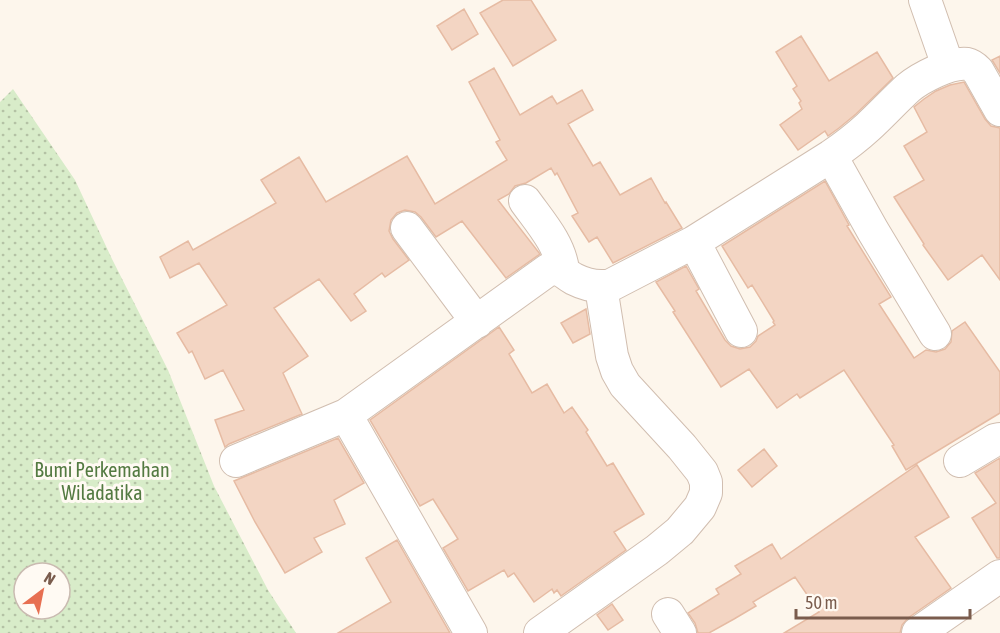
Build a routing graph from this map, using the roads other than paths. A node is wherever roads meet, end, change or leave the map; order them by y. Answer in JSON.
{"nodes":[{"id":1,"x":925,"y":0,"type":"edge"},
{"id":2,"x":948,"y":66,"type":"junction"},
{"id":3,"x":1000,"y":110,"type":"edge"},
{"id":4,"x":831,"y":156,"type":"junction"},
{"id":5,"x":525,"y":201,"type":"dead end"},
{"id":6,"x":407,"y":228,"type":"dead end"},
{"id":7,"x":694,"y":242,"type":"junction"},
{"id":8,"x":563,"y":270,"type":"junction"},
{"id":9,"x":601,"y":287,"type":"junction"},
{"id":10,"x":477,"y":322,"type":"junction"},
{"id":11,"x":741,"y":331,"type":"dead end"},
{"id":12,"x":935,"y":334,"type":"dead end"},
{"id":13,"x":345,"y":415,"type":"junction"},
{"id":14,"x":1000,"y":439,"type":"edge"},
{"id":15,"x":236,"y":461,"type":"dead end"},
{"id":16,"x":960,"y":461,"type":"dead end"},
{"id":17,"x":1000,"y":576,"type":"edge"},
{"id":18,"x":471,"y":633,"type":"edge"},
{"id":19,"x":540,"y":633,"type":"edge"},
{"id":20,"x":918,"y":633,"type":"edge"}],
"edges":[{"from":1,"to":2,"type":"street"},
{"from":2,"to":3,"type":"street"},
{"from":2,"to":4,"type":"street"},
{"from":4,"to":7,"type":"street"},
{"from":4,"to":12,"type":"street"},
{"from":5,"to":8,"type":"street"},
{"from":6,"to":10,"type":"street"},
{"from":7,"to":9,"type":"street"},
{"from":7,"to":11,"type":"street"},
{"from":8,"to":9,"type":"street"},
{"from":8,"to":10,"type":"street"},
{"from":9,"to":19,"type":"street"},
{"from":10,"to":13,"type":"street"},
{"from":13,"to":15,"type":"street"},
{"from":13,"to":18,"type":"street"},
{"from":14,"to":16,"type":"street"},
{"from":17,"to":20,"type":"street"}]}
